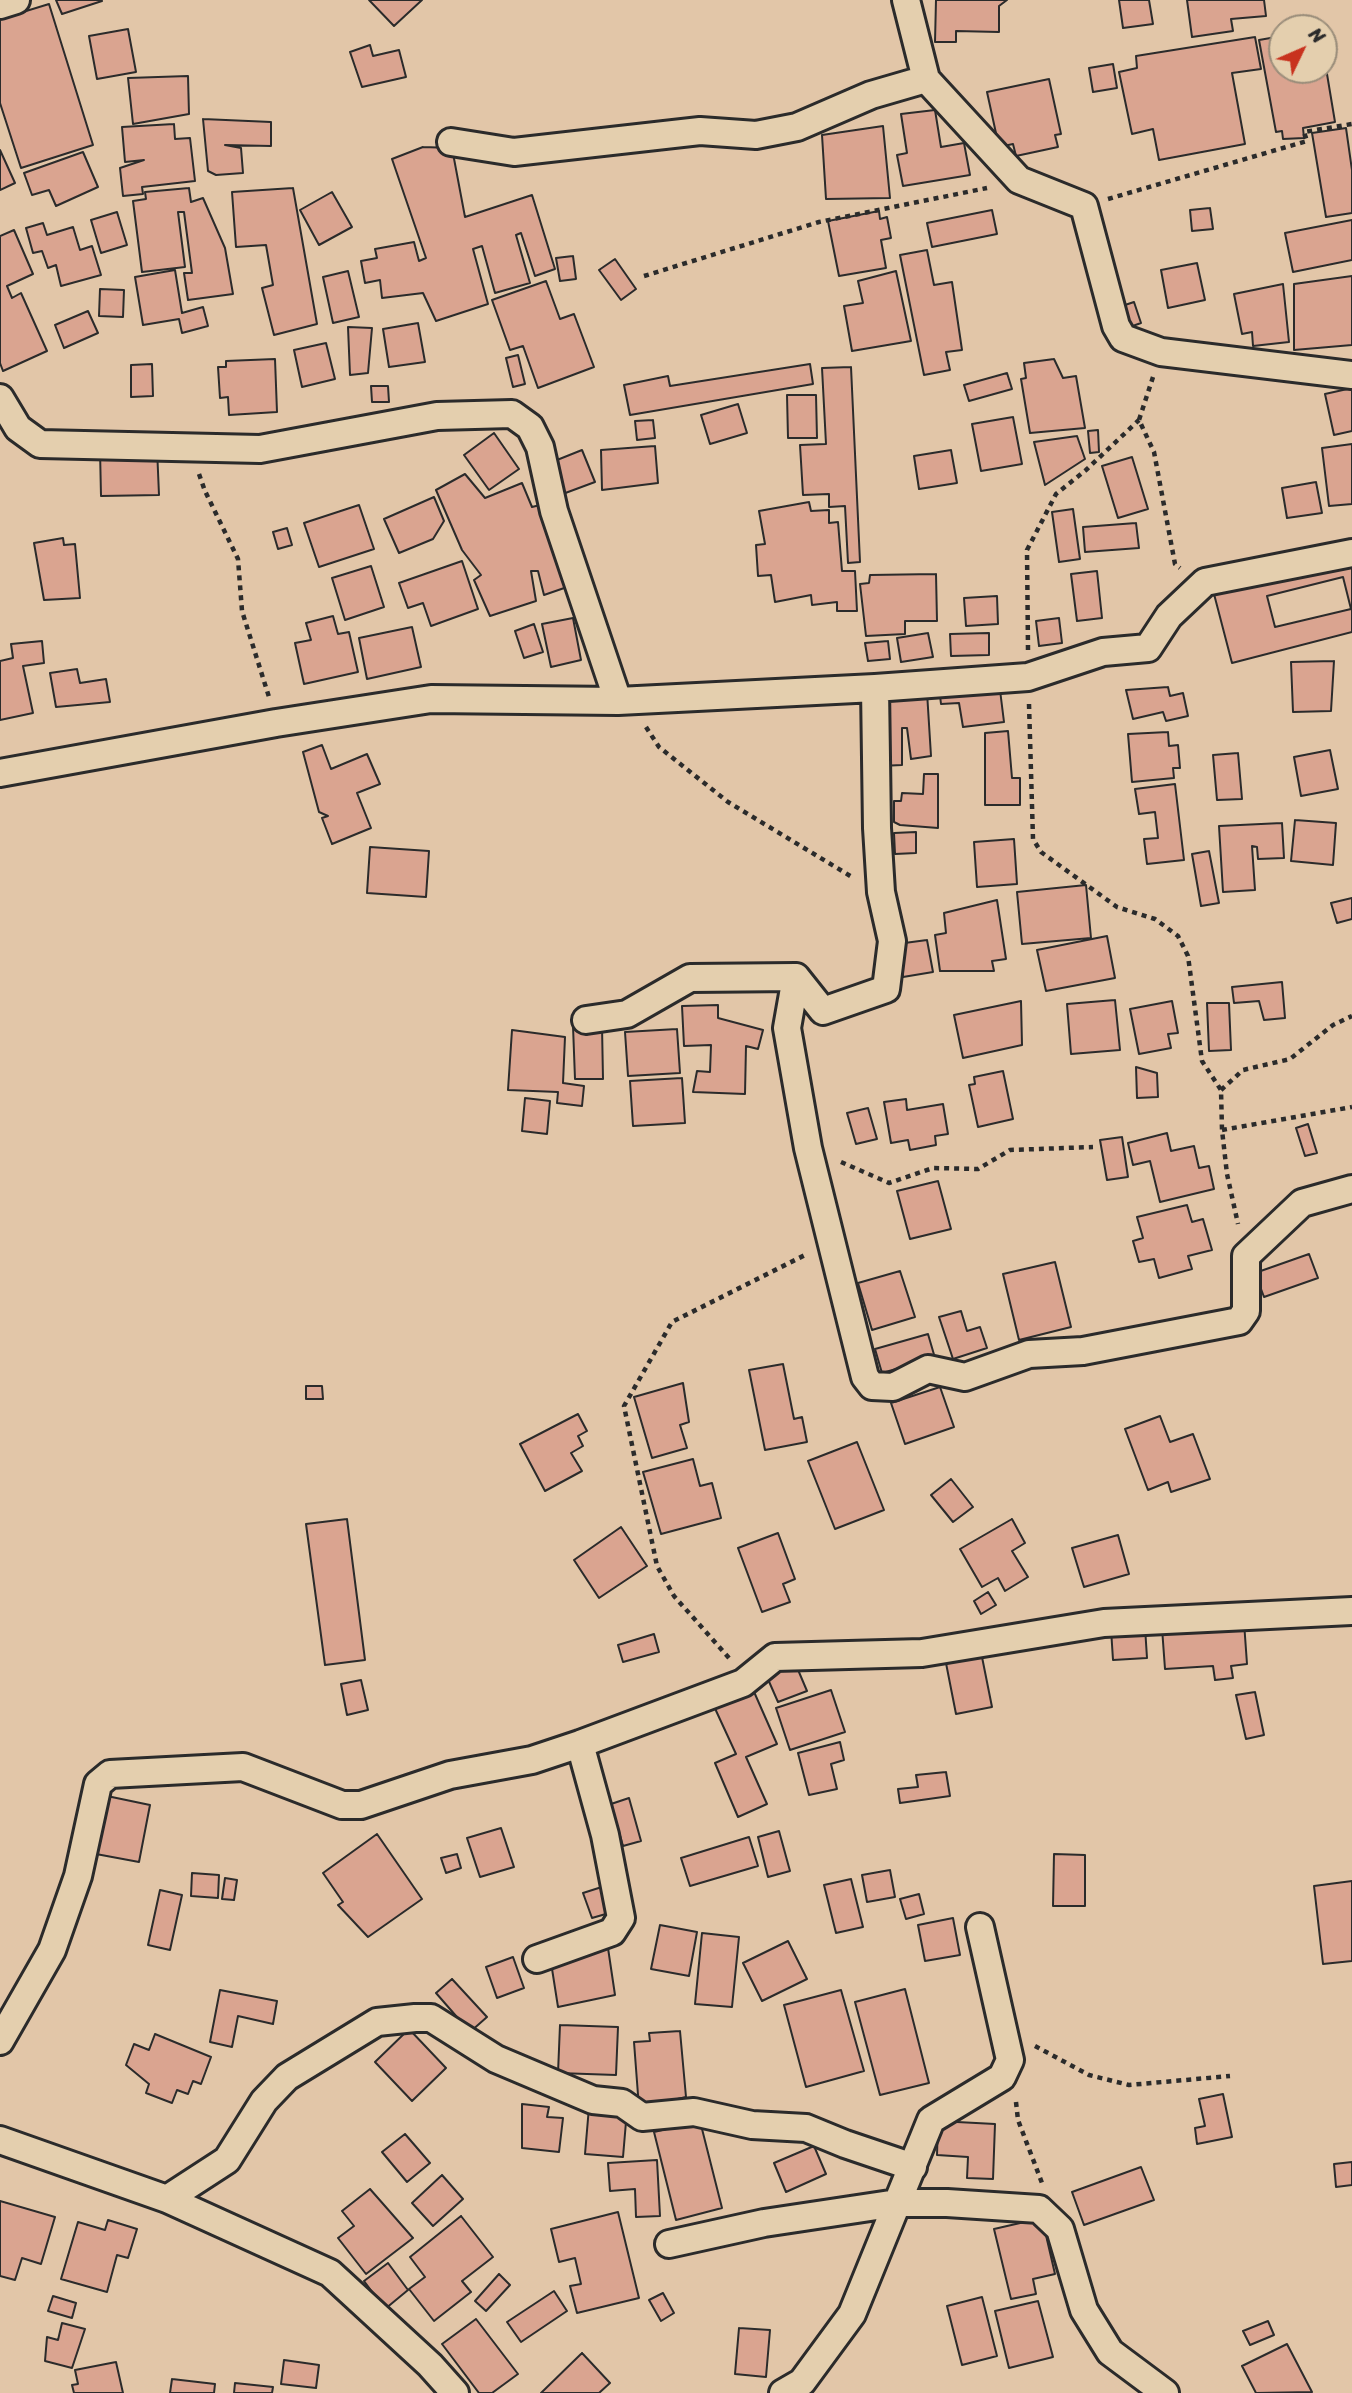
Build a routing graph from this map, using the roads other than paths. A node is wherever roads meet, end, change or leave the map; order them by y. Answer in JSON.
{"nodes":[{"id":1,"x":16,"y":0,"type":"edge"},
{"id":2,"x":906,"y":0,"type":"edge"},
{"id":3,"x":0,"y":5,"type":"edge"},
{"id":4,"x":926,"y":79,"type":"junction"},
{"id":5,"x":451,"y":142,"type":"dead end"},
{"id":6,"x":1352,"y":375,"type":"edge"},
{"id":7,"x":0,"y":398,"type":"edge"},
{"id":8,"x":1352,"y":553,"type":"edge"},
{"id":9,"x":875,"y":688,"type":"junction"},
{"id":10,"x":623,"y":701,"type":"junction"},
{"id":11,"x":0,"y":774,"type":"edge"},
{"id":12,"x":796,"y":977,"type":"junction"},
{"id":13,"x":586,"y":1020,"type":"dead end"},
{"id":14,"x":1352,"y":1189,"type":"edge"},
{"id":15,"x":1352,"y":1611,"type":"edge"},
{"id":16,"x":580,"y":1744,"type":"junction"},
{"id":17,"x":980,"y":1927,"type":"dead end"},
{"id":18,"x":537,"y":1959,"type":"dead end"},
{"id":19,"x":0,"y":2041,"type":"edge"},
{"id":20,"x":0,"y":2140,"type":"edge"},
{"id":21,"x":913,"y":2167,"type":"junction"},
{"id":22,"x":167,"y":2199,"type":"junction"},
{"id":23,"x":897,"y":2203,"type":"junction"},
{"id":24,"x":669,"y":2244,"type":"dead end"},
{"id":25,"x":455,"y":2393,"type":"edge"},
{"id":26,"x":783,"y":2393,"type":"edge"},
{"id":27,"x":1165,"y":2393,"type":"edge"}],
"edges":[{"from":1,"to":3,"type":"street"},
{"from":2,"to":4,"type":"street"},
{"from":4,"to":5,"type":"street"},
{"from":4,"to":6,"type":"street"},
{"from":7,"to":10,"type":"street"},
{"from":8,"to":9,"type":"street"},
{"from":9,"to":10,"type":"street"},
{"from":9,"to":12,"type":"street"},
{"from":10,"to":11,"type":"street"},
{"from":12,"to":13,"type":"street"},
{"from":12,"to":14,"type":"street"},
{"from":15,"to":16,"type":"street"},
{"from":16,"to":18,"type":"street"},
{"from":16,"to":19,"type":"street"},
{"from":17,"to":21,"type":"street"},
{"from":20,"to":22,"type":"street"},
{"from":21,"to":22,"type":"street"},
{"from":21,"to":23,"type":"street"},
{"from":22,"to":25,"type":"street"},
{"from":23,"to":24,"type":"street"},
{"from":23,"to":26,"type":"street"},
{"from":23,"to":27,"type":"street"}]}
